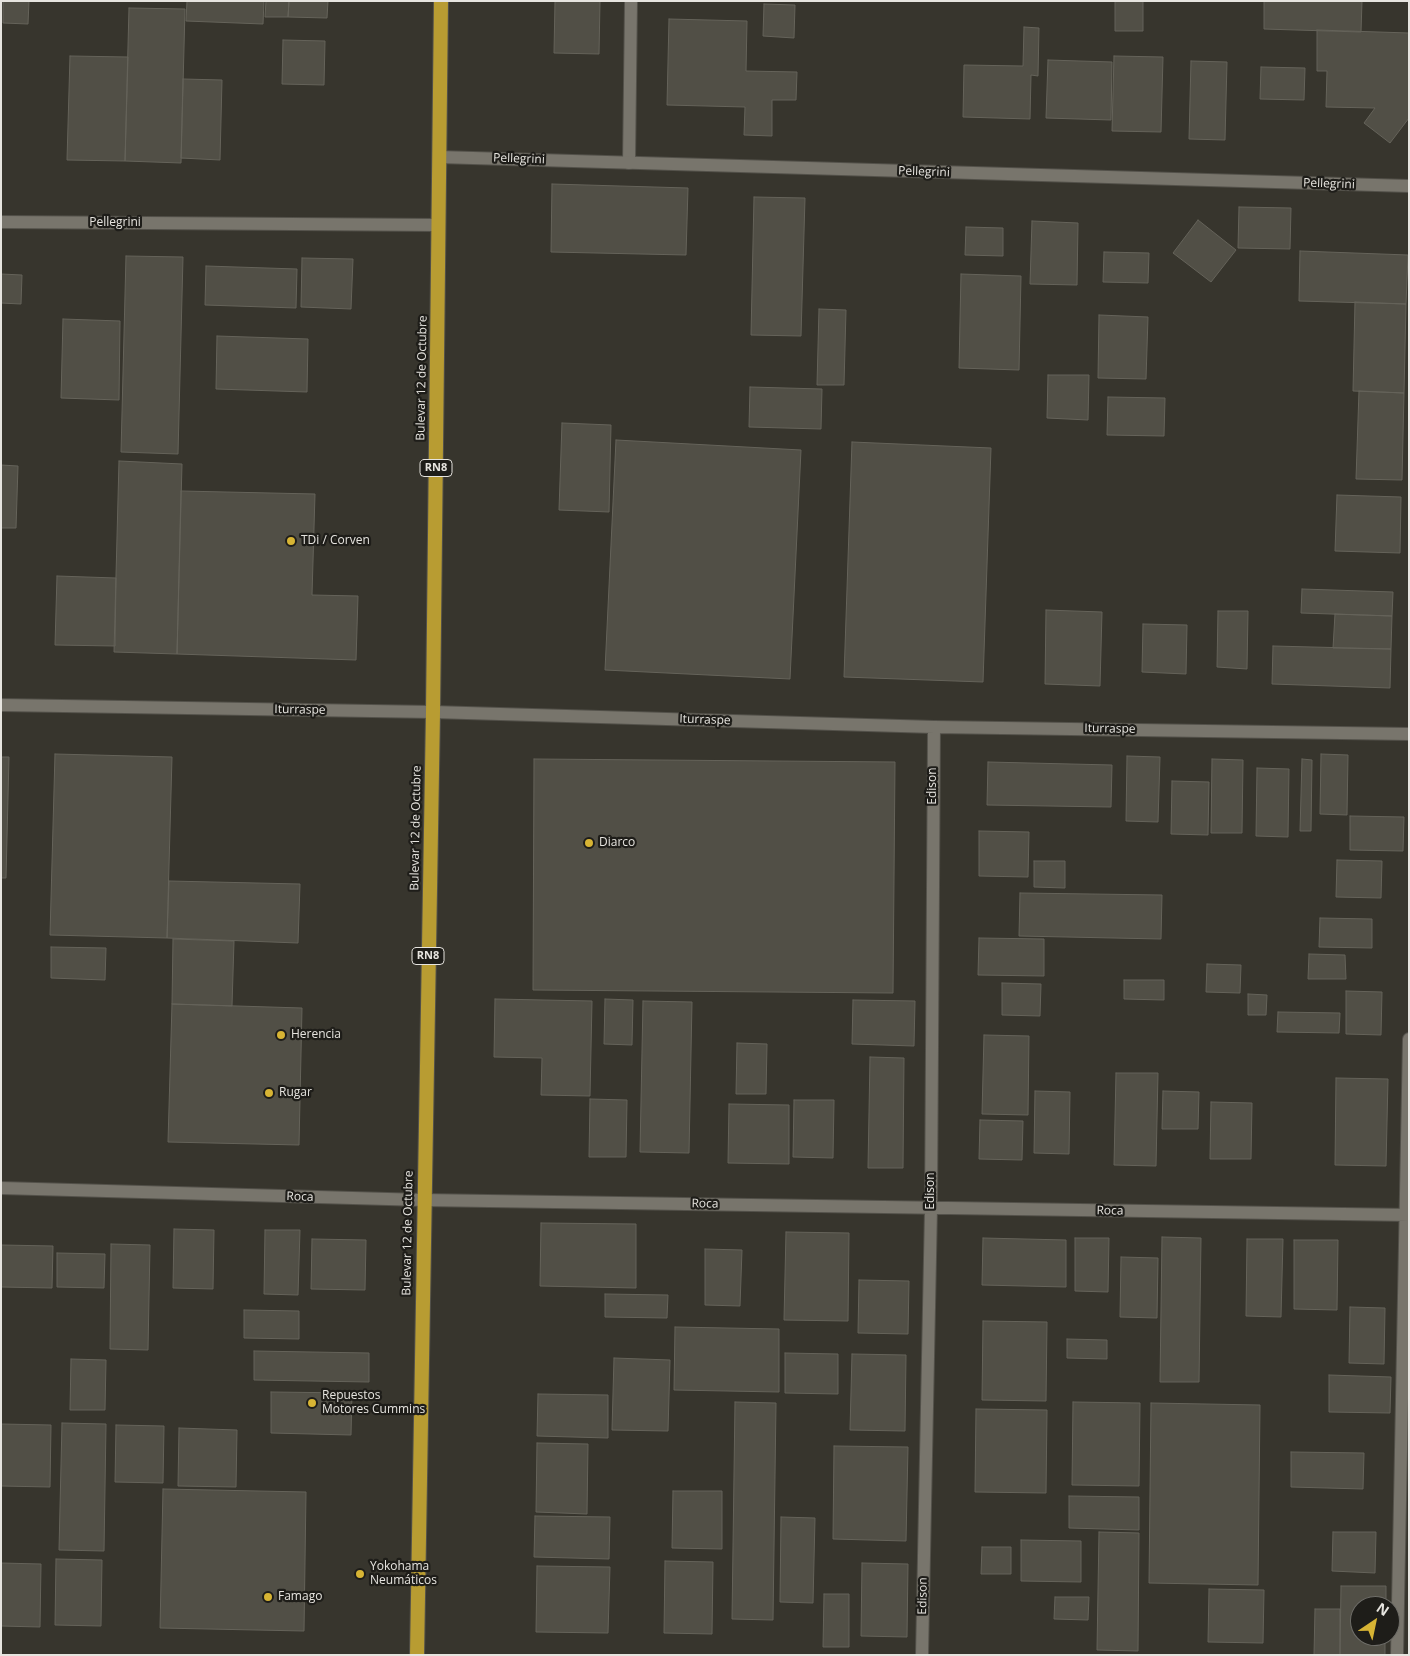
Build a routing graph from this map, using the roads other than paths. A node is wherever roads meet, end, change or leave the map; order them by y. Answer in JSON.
{"nodes":[{"id":1,"x":441,"y":1,"type":"edge"},
{"id":2,"x":631,"y":1,"type":"edge"},
{"id":3,"x":439,"y":157,"type":"junction"},
{"id":4,"x":629,"y":163,"type":"junction"},
{"id":5,"x":1409,"y":186,"type":"edge"},
{"id":6,"x":1,"y":222,"type":"edge"},
{"id":7,"x":439,"y":224,"type":"junction"},
{"id":8,"x":1,"y":705,"type":"edge"},
{"id":9,"x":434,"y":712,"type":"junction"},
{"id":10,"x":934,"y":727,"type":"junction"},
{"id":11,"x":1409,"y":734,"type":"edge"},
{"id":12,"x":1409,"y":1040,"type":"edge"},
{"id":13,"x":1,"y":1188,"type":"edge"},
{"id":14,"x":423,"y":1200,"type":"junction"},
{"id":15,"x":931,"y":1208,"type":"junction"},
{"id":16,"x":1406,"y":1215,"type":"edge"},
{"id":17,"x":417,"y":1655,"type":"edge"},
{"id":18,"x":922,"y":1655,"type":"edge"},
{"id":19,"x":1397,"y":1655,"type":"edge"}],
"edges":[{"from":1,"to":3,"type":"highway","name":"Bulevar 12 de Octubre","number":"RN8"},
{"from":2,"to":4,"type":"street"},
{"from":3,"to":4,"type":"street","name":"Pellegrini"},
{"from":3,"to":7,"type":"highway","name":"Bulevar 12 de Octubre","number":"RN8"},
{"from":4,"to":5,"type":"street","name":"Pellegrini"},
{"from":6,"to":7,"type":"street","name":"Pellegrini"},
{"from":7,"to":9,"type":"highway","name":"Bulevar 12 de Octubre","number":"RN8"},
{"from":8,"to":9,"type":"street","name":"Iturraspe"},
{"from":9,"to":10,"type":"street","name":"Iturraspe"},
{"from":9,"to":14,"type":"highway","name":"Bulevar 12 de Octubre","number":"RN8"},
{"from":10,"to":11,"type":"street","name":"Iturraspe"},
{"from":10,"to":15,"type":"street","name":"Edison"},
{"from":12,"to":16,"type":"street"},
{"from":13,"to":14,"type":"street","name":"Roca"},
{"from":14,"to":15,"type":"street","name":"Roca"},
{"from":14,"to":17,"type":"highway","name":"Bulevar 12 de Octubre","number":"RN8"},
{"from":15,"to":16,"type":"street","name":"Roca"},
{"from":15,"to":18,"type":"street","name":"Edison"},
{"from":16,"to":19,"type":"street"}]}
